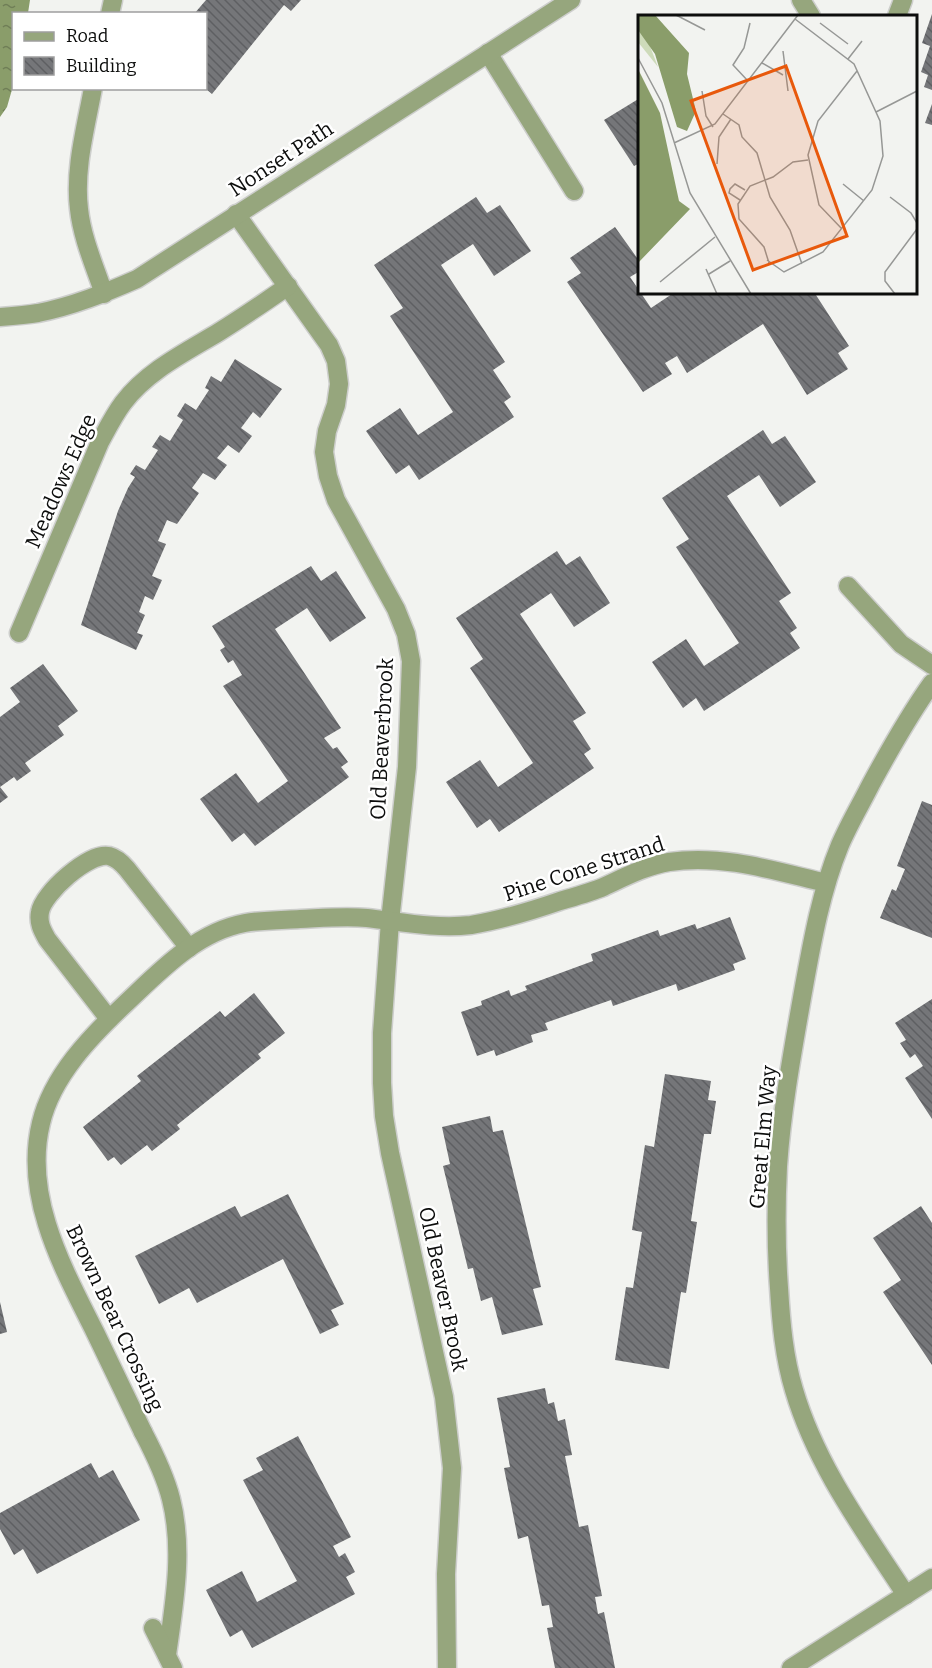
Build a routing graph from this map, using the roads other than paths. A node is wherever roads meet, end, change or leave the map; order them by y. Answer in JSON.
{"nodes":[{"id":1,"x":801,"y":0,"type":"edge"},
{"id":2,"x":903,"y":0,"type":"edge"},
{"id":3,"x":561,"y":3,"type":"edge"},
{"id":4,"x":810,"y":15,"type":"edge"},
{"id":5,"x":897,"y":15,"type":"edge"},
{"id":6,"x":488,"y":53,"type":"junction"},
{"id":7,"x":93,"y":90,"type":"edge"},
{"id":8,"x":574,"y":191,"type":"dead end"},
{"id":9,"x":237,"y":214,"type":"junction"},
{"id":10,"x":288,"y":286,"type":"junction"},
{"id":11,"x":104,"y":294,"type":"junction"},
{"id":12,"x":0,"y":317,"type":"edge"},
{"id":13,"x":848,"y":586,"type":"dead end"},
{"id":14,"x":19,"y":633,"type":"dead end"},
{"id":15,"x":932,"y":665,"type":"edge"},
{"id":16,"x":932,"y":683,"type":"edge"},
{"id":17,"x":826,"y":883,"type":"junction"},
{"id":18,"x":390,"y":921,"type":"junction"},
{"id":19,"x":189,"y":948,"type":"junction"},
{"id":20,"x":109,"y":1019,"type":"junction"},
{"id":21,"x":932,"y":1578,"type":"edge"},
{"id":22,"x":906,"y":1595,"type":"junction"},
{"id":23,"x":153,"y":1628,"type":"dead end"},
{"id":24,"x":170,"y":1662,"type":"edge"},
{"id":25,"x":447,"y":1668,"type":"edge"},
{"id":26,"x":791,"y":1668,"type":"edge"}],
"edges":[{"from":1,"to":4,"type":"street"},
{"from":2,"to":5,"type":"street"},
{"from":3,"to":6,"type":"street","name":"Nonset Path"},
{"from":6,"to":8,"type":"street"},
{"from":6,"to":9,"type":"street","name":"Nonset Path"},
{"from":7,"to":11,"type":"street"},
{"from":9,"to":10,"type":"street","name":"Old Beaverbrook"},
{"from":9,"to":11,"type":"street","name":"Nonset Path"},
{"from":10,"to":14,"type":"street","name":"Meadows Edge"},
{"from":10,"to":18,"type":"street","name":"Old Beaverbrook"},
{"from":11,"to":12,"type":"street","name":"Nonset Path"},
{"from":13,"to":15,"type":"street"},
{"from":16,"to":17,"type":"street","name":"Great Elm Way"},
{"from":17,"to":18,"type":"street","name":"Pine Cone Strand"},
{"from":17,"to":22,"type":"street","name":"Great Elm Way"},
{"from":18,"to":19,"type":"street","name":"Brown Bear Crossing"},
{"from":18,"to":25,"type":"street","name":"Old Beaver Brook"},
{"from":19,"to":20,"type":"street","name":"Brown Bear Crossing"},
{"from":19,"to":20,"type":"street"},
{"from":20,"to":24,"type":"street","name":"Brown Bear Crossing"},
{"from":21,"to":22,"type":"street"},
{"from":22,"to":26,"type":"street"},
{"from":23,"to":24,"type":"street"}]}
